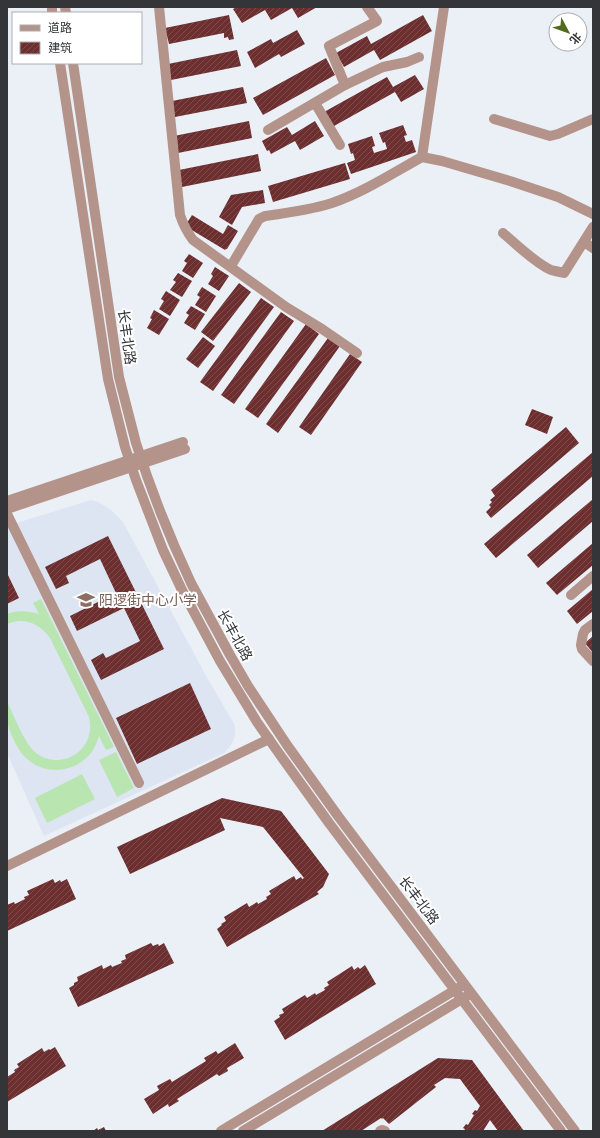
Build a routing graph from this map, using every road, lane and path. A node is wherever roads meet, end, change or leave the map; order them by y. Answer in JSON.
{"nodes":[{"id":1,"x":158,"y":7,"type":"edge"},
{"id":2,"x":368,"y":7,"type":"edge"},
{"id":3,"x":444,"y":7,"type":"edge"},
{"id":4,"x":419,"y":57,"type":"dead end"},
{"id":5,"x":60,"y":64,"type":"edge"},
{"id":6,"x":73,"y":64,"type":"edge"},
{"id":7,"x":345,"y":85,"type":"junction"},
{"id":8,"x":315,"y":103,"type":"junction"},
{"id":9,"x":494,"y":119,"type":"dead end"},
{"id":10,"x":593,"y":119,"type":"edge"},
{"id":11,"x":268,"y":130,"type":"dead end"},
{"id":12,"x":340,"y":145,"type":"dead end"},
{"id":13,"x":422,"y":157,"type":"junction"},
{"id":14,"x":593,"y":214,"type":"edge"},
{"id":15,"x":593,"y":227,"type":"edge"},
{"id":16,"x":504,"y":232,"type":"dead end"},
{"id":17,"x":584,"y":242,"type":"junction"},
{"id":18,"x":593,"y":248,"type":"edge"},
{"id":19,"x":231,"y":266,"type":"junction"},
{"id":20,"x":357,"y":353,"type":"dead end"},
{"id":21,"x":184,"y":445,"type":"dead end"},
{"id":22,"x":142,"y":460,"type":"junction"},
{"id":23,"x":131,"y":463,"type":"junction"},
{"id":24,"x":7,"y":501,"type":"edge"},
{"id":25,"x":7,"y":509,"type":"edge"},
{"id":26,"x":7,"y":514,"type":"edge"},
{"id":27,"x":593,"y":576,"type":"edge"},
{"id":28,"x":571,"y":595,"type":"dead end"},
{"id":29,"x":593,"y":624,"type":"edge"},
{"id":30,"x":593,"y":661,"type":"edge"},
{"id":31,"x":269,"y":739,"type":"junction"},
{"id":32,"x":139,"y":783,"type":"dead end"},
{"id":33,"x":7,"y":866,"type":"edge"},
{"id":34,"x":465,"y":984,"type":"junction"},
{"id":35,"x":455,"y":990,"type":"junction"},
{"id":36,"x":472,"y":993,"type":"junction"},
{"id":37,"x":462,"y":999,"type":"junction"},
{"id":38,"x":221,"y":1131,"type":"edge"},
{"id":39,"x":243,"y":1131,"type":"edge"},
{"id":40,"x":380,"y":1131,"type":"edge"},
{"id":41,"x":385,"y":1131,"type":"edge"},
{"id":42,"x":561,"y":1131,"type":"edge"},
{"id":43,"x":575,"y":1131,"type":"edge"}],
"edges":[{"from":1,"to":19,"type":"street"},
{"from":2,"to":7,"type":"street"},
{"from":3,"to":13,"type":"street"},
{"from":4,"to":7,"type":"street"},
{"from":5,"to":23,"type":"street","name":"长丰北路"},
{"from":6,"to":22,"type":"street","name":"长丰北路"},
{"from":7,"to":8,"type":"street"},
{"from":8,"to":11,"type":"street"},
{"from":8,"to":12,"type":"street"},
{"from":9,"to":10,"type":"street"},
{"from":13,"to":14,"type":"street"},
{"from":13,"to":19,"type":"street"},
{"from":15,"to":17,"type":"street"},
{"from":16,"to":17,"type":"street"},
{"from":17,"to":18,"type":"street"},
{"from":19,"to":20,"type":"street"},
{"from":21,"to":22,"type":"street"},
{"from":22,"to":23,"type":"street"},
{"from":22,"to":34,"type":"street","name":"长丰北路"},
{"from":23,"to":24,"type":"street"},
{"from":23,"to":25,"type":"street"},
{"from":23,"to":31,"type":"street","name":"长丰北路"},
{"from":26,"to":32,"type":"street"},
{"from":27,"to":28,"type":"street"},
{"from":29,"to":30,"type":"street"},
{"from":31,"to":33,"type":"street"},
{"from":31,"to":35,"type":"street","name":"长丰北路"},
{"from":34,"to":35,"type":"street"},
{"from":34,"to":36,"type":"street","name":"长丰北路"},
{"from":35,"to":37,"type":"street","name":"长丰北路"},
{"from":35,"to":38,"type":"street"},
{"from":36,"to":37,"type":"street"},
{"from":36,"to":43,"type":"street","name":"长丰北路"},
{"from":37,"to":39,"type":"street"},
{"from":37,"to":42,"type":"street","name":"长丰北路"},
{"from":40,"to":41,"type":"street"}]}
